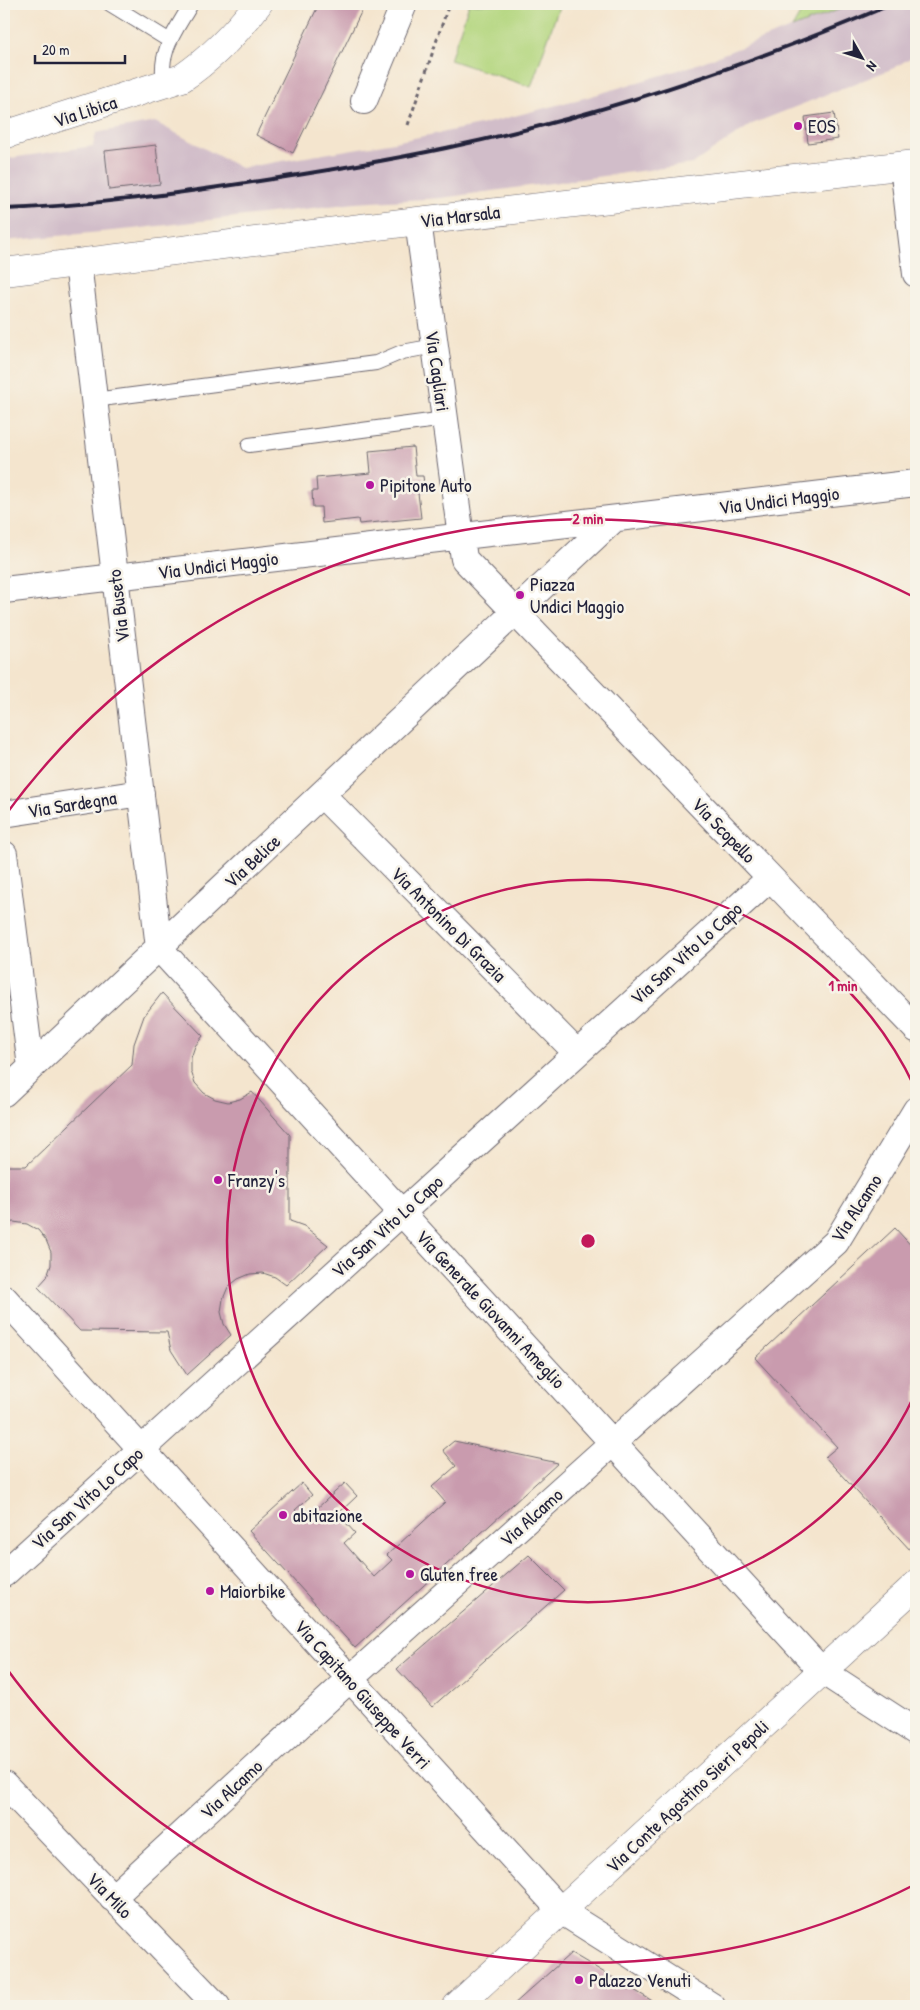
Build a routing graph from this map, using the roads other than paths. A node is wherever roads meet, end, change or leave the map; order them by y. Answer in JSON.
{"nodes":[{"id":1,"x":110,"y":4,"type":"edge"},
{"id":2,"x":191,"y":4,"type":"edge"},
{"id":3,"x":258,"y":4,"type":"edge"},
{"id":4,"x":404,"y":4,"type":"edge"},
{"id":5,"x":170,"y":40,"type":"junction"},
{"id":6,"x":165,"y":85,"type":"junction"},
{"id":7,"x":364,"y":100,"type":"dead end"},
{"id":8,"x":4,"y":135,"type":"edge"},
{"id":9,"x":910,"y":165,"type":"edge"},
{"id":10,"x":418,"y":221,"type":"junction"},
{"id":11,"x":78,"y":264,"type":"junction"},
{"id":12,"x":4,"y":272,"type":"edge"},
{"id":13,"x":916,"y":274,"type":"edge"},
{"id":14,"x":435,"y":346,"type":"junction"},
{"id":15,"x":94,"y":400,"type":"junction"},
{"id":16,"x":445,"y":419,"type":"junction"},
{"id":17,"x":249,"y":445,"type":"dead end"},
{"id":18,"x":916,"y":484,"type":"edge"},
{"id":19,"x":614,"y":519,"type":"junction"},
{"id":20,"x":460,"y":529,"type":"junction"},
{"id":21,"x":115,"y":577,"type":"junction"},
{"id":22,"x":4,"y":590,"type":"edge"},
{"id":23,"x":515,"y":625,"type":"junction"},
{"id":24,"x":141,"y":793,"type":"junction"},
{"id":25,"x":322,"y":795,"type":"junction"},
{"id":26,"x":4,"y":814,"type":"edge"},
{"id":27,"x":4,"y":854,"type":"edge"},
{"id":28,"x":770,"y":878,"type":"junction"},
{"id":29,"x":159,"y":948,"type":"junction"},
{"id":30,"x":916,"y":1029,"type":"edge"},
{"id":31,"x":577,"y":1053,"type":"junction"},
{"id":32,"x":32,"y":1067,"type":"junction"},
{"id":33,"x":4,"y":1093,"type":"edge"},
{"id":34,"x":913,"y":1125,"type":"edge"},
{"id":35,"x":401,"y":1212,"type":"junction"},
{"id":36,"x":4,"y":1298,"type":"edge"},
{"id":37,"x":614,"y":1442,"type":"junction"},
{"id":38,"x":141,"y":1449,"type":"junction"},
{"id":39,"x":4,"y":1574,"type":"edge"},
{"id":40,"x":916,"y":1585,"type":"edge"},
{"id":41,"x":822,"y":1671,"type":"junction"},
{"id":42,"x":350,"y":1679,"type":"junction"},
{"id":43,"x":916,"y":1732,"type":"edge"},
{"id":44,"x":4,"y":1784,"type":"edge"},
{"id":45,"x":112,"y":1898,"type":"junction"},
{"id":46,"x":561,"y":1911,"type":"junction"},
{"id":47,"x":217,"y":2006,"type":"edge"},
{"id":48,"x":457,"y":2006,"type":"edge"},
{"id":49,"x":712,"y":2006,"type":"edge"}],
"edges":[{"from":1,"to":5,"type":"lane"},
{"from":2,"to":5,"type":"lane"},
{"from":3,"to":6,"type":"main road","name":"Via Libica"},
{"from":4,"to":7,"type":"street"},
{"from":5,"to":6,"type":"lane"},
{"from":6,"to":8,"type":"main road","name":"Via Libica"},
{"from":9,"to":10,"type":"main road","name":"Via Marsala"},
{"from":9,"to":13,"type":"street"},
{"from":10,"to":11,"type":"main road","name":"Via Marsala"},
{"from":10,"to":14,"type":"street","name":"Via Cagliari"},
{"from":11,"to":12,"type":"main road","name":"Via Marsala"},
{"from":11,"to":15,"type":"street","name":"Via Buseto"},
{"from":14,"to":15,"type":"lane"},
{"from":14,"to":16,"type":"street","name":"Via Cagliari"},
{"from":15,"to":21,"type":"street","name":"Via Buseto"},
{"from":16,"to":17,"type":"lane"},
{"from":16,"to":20,"type":"street","name":"Via Cagliari"},
{"from":18,"to":19,"type":"street","name":"Via Undici Maggio"},
{"from":19,"to":20,"type":"street","name":"Via Undici Maggio"},
{"from":19,"to":23,"type":"street","name":"Via Belice"},
{"from":20,"to":21,"type":"street","name":"Via Undici Maggio"},
{"from":20,"to":23,"type":"street","name":"Via Cagliari"},
{"from":21,"to":22,"type":"street","name":"Via Undici Maggio"},
{"from":21,"to":24,"type":"street","name":"Via Buseto"},
{"from":23,"to":25,"type":"street","name":"Via Belice"},
{"from":23,"to":28,"type":"street","name":"Via Scopello"},
{"from":24,"to":26,"type":"street","name":"Via Sardegna"},
{"from":24,"to":29,"type":"street","name":"Via Buseto"},
{"from":25,"to":29,"type":"street","name":"Via Belice"},
{"from":25,"to":31,"type":"street","name":"Via Antonino Di Grazia"},
{"from":27,"to":32,"type":"street"},
{"from":28,"to":30,"type":"street","name":"Via Scopello"},
{"from":28,"to":31,"type":"street","name":"Via San Vito Lo Capo"},
{"from":29,"to":32,"type":"street","name":"Via Belice"},
{"from":29,"to":35,"type":"street","name":"Via Generale Giovanni Ameglio"},
{"from":31,"to":35,"type":"street","name":"Via San Vito Lo Capo"},
{"from":32,"to":33,"type":"street","name":"Via Belice"},
{"from":34,"to":37,"type":"street","name":"Via Alcamo"},
{"from":35,"to":37,"type":"street","name":"Via Generale Giovanni Ameglio"},
{"from":35,"to":38,"type":"street","name":"Via San Vito Lo Capo"},
{"from":36,"to":38,"type":"street","name":"Via Capitano Giuseppe Verri"},
{"from":37,"to":41,"type":"street","name":"Via Generale Giovanni Ameglio"},
{"from":37,"to":42,"type":"street","name":"Via Alcamo"},
{"from":38,"to":39,"type":"street","name":"Via San Vito Lo Capo"},
{"from":38,"to":42,"type":"street","name":"Via Capitano Giuseppe Verri"},
{"from":40,"to":41,"type":"main road","name":"Via Conte Agostino Sieri Pepoli"},
{"from":41,"to":43,"type":"street","name":"Via Generale Giovanni Ameglio"},
{"from":41,"to":46,"type":"main road","name":"Via Conte Agostino Sieri Pepoli"},
{"from":42,"to":45,"type":"street","name":"Via Alcamo"},
{"from":42,"to":46,"type":"street","name":"Via Capitano Giuseppe Verri"},
{"from":44,"to":45,"type":"street","name":"Via Milo"},
{"from":45,"to":47,"type":"street","name":"Via Milo"},
{"from":46,"to":48,"type":"main road","name":"Via Conte Agostino Sieri Pepoli"},
{"from":46,"to":49,"type":"street","name":"Via Capitano Giuseppe Verri"}]}
